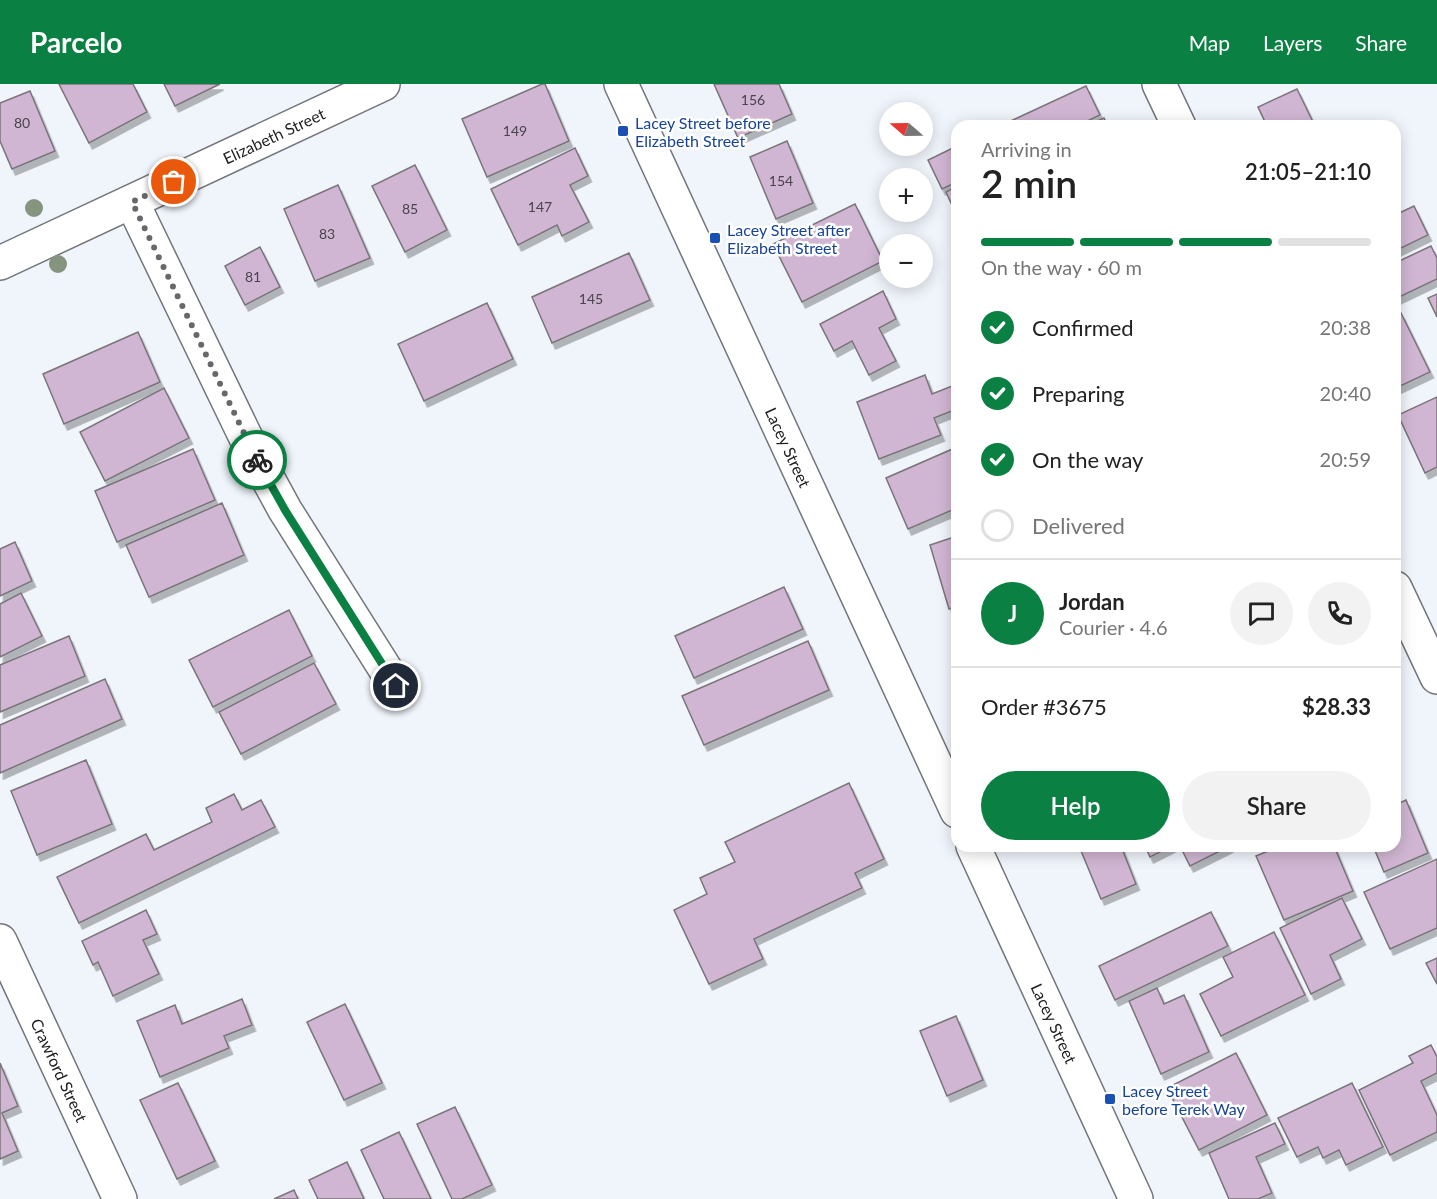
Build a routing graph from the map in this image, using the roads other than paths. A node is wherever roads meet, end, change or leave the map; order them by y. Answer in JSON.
{"nodes":[{"id":1,"x":383,"y":84,"type":"edge"},
{"id":2,"x":621,"y":84,"type":"edge"},
{"id":3,"x":1159,"y":84,"type":"edge"},
{"id":4,"x":336,"y":94,"type":"edge"},
{"id":5,"x":1176,"y":120,"type":"edge"},
{"id":6,"x":132,"y":202,"type":"junction"},
{"id":7,"x":0,"y":263,"type":"edge"},
{"id":8,"x":1401,"y":601,"type":"edge"},
{"id":9,"x":1437,"y":677,"type":"edge"},
{"id":10,"x":396,"y":686,"type":"dead end"},
{"id":11,"x":951,"y":798,"type":"edge"},
{"id":12,"x":976,"y":852,"type":"edge"},
{"id":13,"x":0,"y":941,"type":"edge"},
{"id":14,"x":120,"y":1199,"type":"edge"},
{"id":15,"x":1136,"y":1199,"type":"edge"}],
"edges":[{"from":1,"to":4,"type":"street","name":"Elizabeth Street"},
{"from":2,"to":11,"type":"street","name":"Lacey Street"},
{"from":3,"to":5,"type":"street"},
{"from":4,"to":6,"type":"street","name":"Elizabeth Street"},
{"from":6,"to":7,"type":"street","name":"Elizabeth Street"},
{"from":6,"to":10,"type":"street"},
{"from":8,"to":9,"type":"street"},
{"from":12,"to":15,"type":"street","name":"Lacey Street"},
{"from":13,"to":14,"type":"street","name":"Crawford Street"}]}
